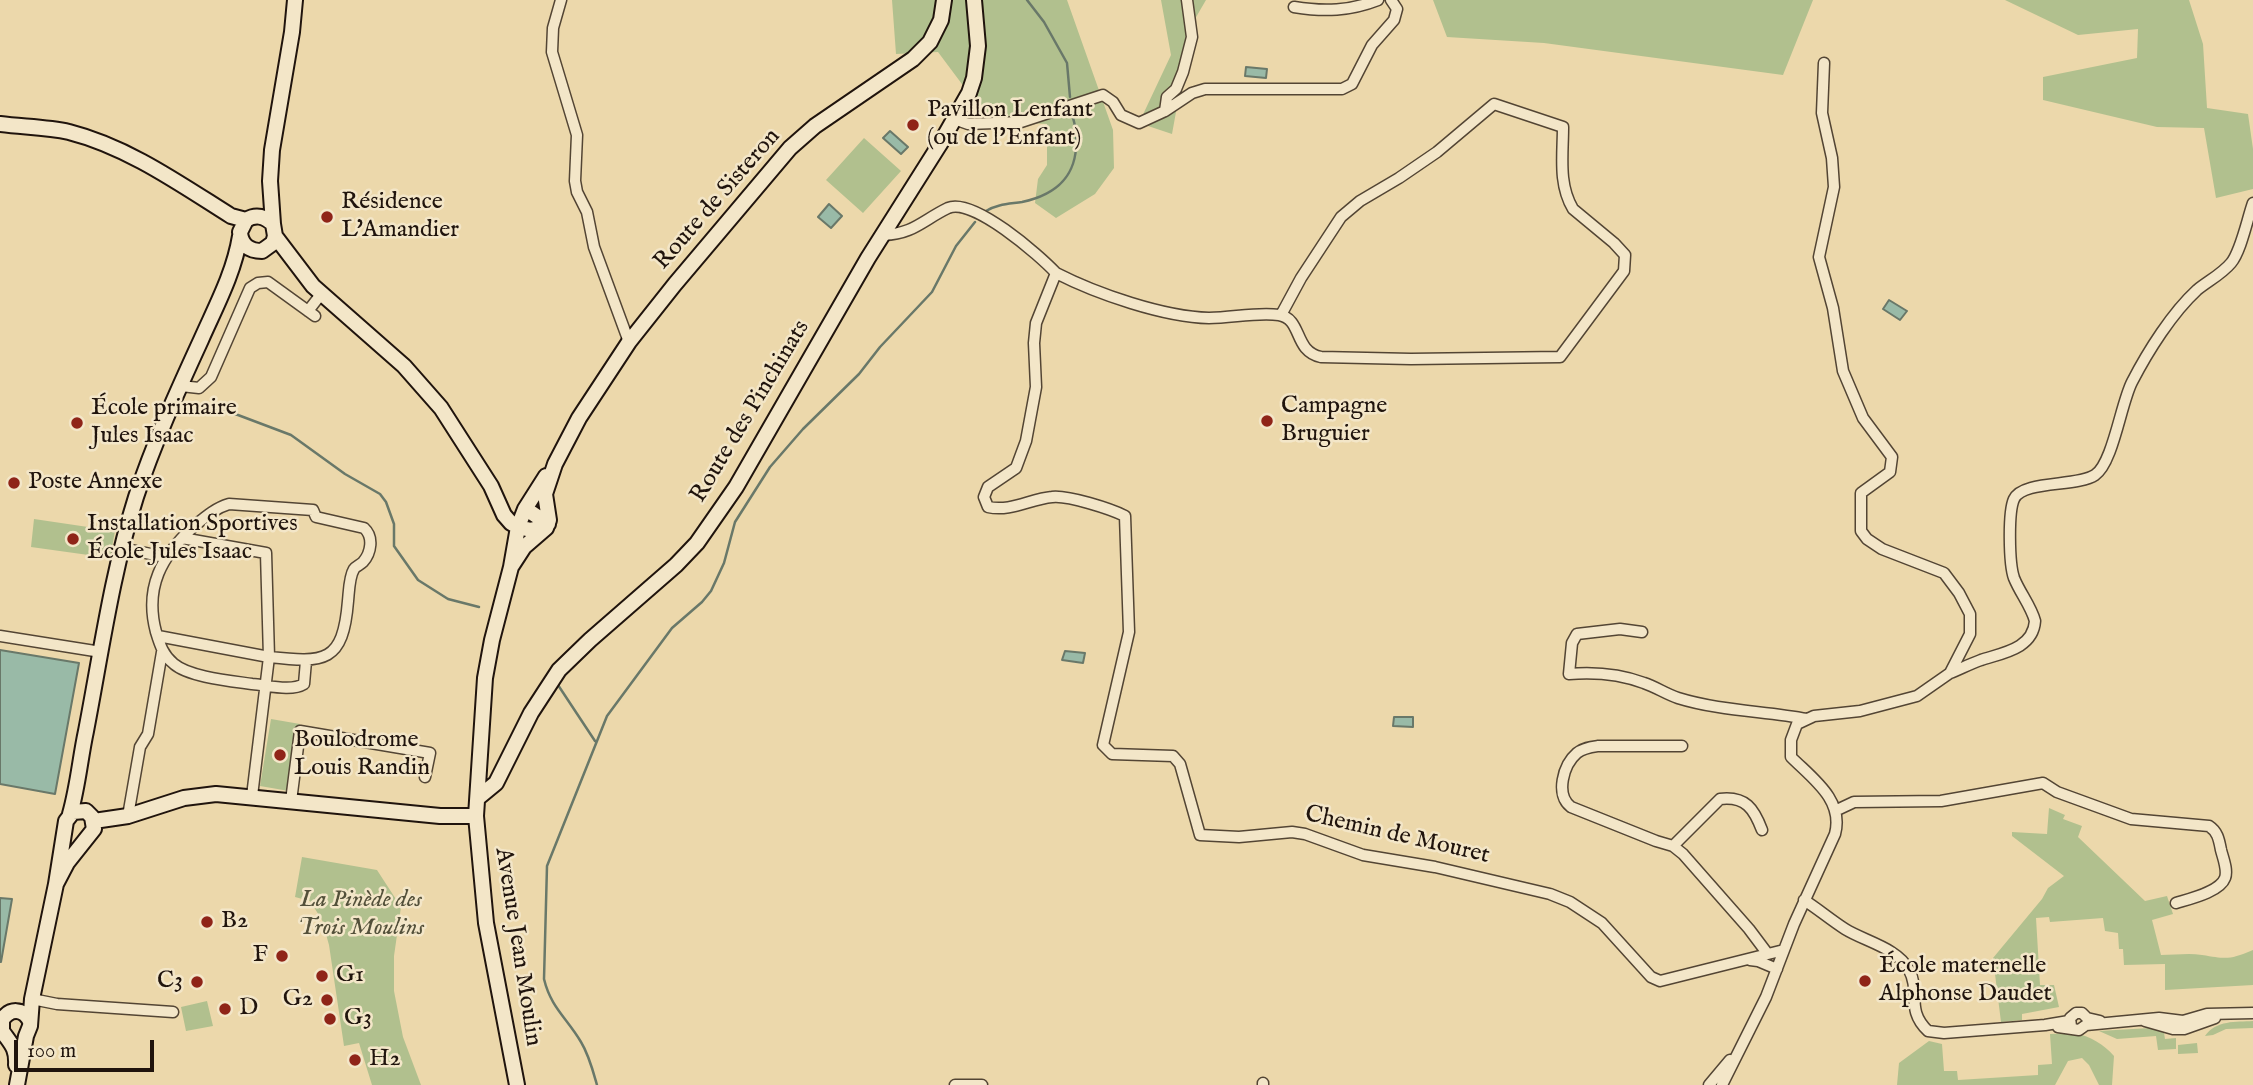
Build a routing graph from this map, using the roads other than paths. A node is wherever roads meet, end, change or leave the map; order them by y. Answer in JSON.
{"nodes":[{"id":1,"x":295,"y":0,"type":"edge"},
{"id":2,"x":302,"y":0,"type":"edge"},
{"id":3,"x":561,"y":0,"type":"edge"},
{"id":4,"x":944,"y":0,"type":"edge"},
{"id":5,"x":974,"y":0,"type":"edge"},
{"id":6,"x":1187,"y":0,"type":"edge"},
{"id":7,"x":1378,"y":0,"type":"edge"},
{"id":8,"x":1391,"y":0,"type":"edge"},
{"id":9,"x":1294,"y":7,"type":"dead end"},
{"id":10,"x":292,"y":32,"type":"junction"},
{"id":11,"x":1824,"y":63,"type":"dead end"},
{"id":12,"x":1164,"y":111,"type":"junction"},
{"id":13,"x":954,"y":119,"type":"junction"},
{"id":14,"x":0,"y":124,"type":"edge"},
{"id":15,"x":0,"y":131,"type":"edge"},
{"id":16,"x":270,"y":181,"type":"junction"},
{"id":17,"x":2253,"y":204,"type":"edge"},
{"id":18,"x":246,"y":226,"type":"junction"},
{"id":19,"x":884,"y":235,"type":"junction"},
{"id":20,"x":268,"y":240,"type":"junction"},
{"id":21,"x":1056,"y":273,"type":"junction"},
{"id":22,"x":228,"y":280,"type":"junction"},
{"id":23,"x":314,"y":286,"type":"junction"},
{"id":24,"x":1281,"y":315,"type":"junction"},
{"id":25,"x":629,"y":342,"type":"junction"},
{"id":26,"x":181,"y":386,"type":"junction"},
{"id":27,"x":555,"y":464,"type":"junction"},
{"id":28,"x":491,"y":486,"type":"junction"},
{"id":29,"x":524,"y":509,"type":"junction"},
{"id":30,"x":514,"y":530,"type":"junction"},
{"id":31,"x":540,"y":531,"type":"junction"},
{"id":32,"x":182,"y":538,"type":"junction"},
{"id":33,"x":122,"y":548,"type":"junction"},
{"id":34,"x":165,"y":557,"type":"junction"},
{"id":35,"x":511,"y":566,"type":"junction"},
{"id":36,"x":1642,"y":632,"type":"dead end"},
{"id":37,"x":0,"y":636,"type":"edge"},
{"id":38,"x":158,"y":636,"type":"junction"},
{"id":39,"x":101,"y":652,"type":"junction"},
{"id":40,"x":162,"y":652,"type":"junction"},
{"id":41,"x":270,"y":657,"type":"junction"},
{"id":42,"x":306,"y":661,"type":"junction"},
{"id":43,"x":1950,"y":673,"type":"junction"},
{"id":44,"x":267,"y":685,"type":"junction"},
{"id":45,"x":1808,"y":719,"type":"junction"},
{"id":46,"x":1682,"y":746,"type":"dead end"},
{"id":47,"x":425,"y":777,"type":"dead end"},
{"id":48,"x":252,"y":796,"type":"junction"},
{"id":49,"x":479,"y":797,"type":"junction"},
{"id":50,"x":291,"y":801,"type":"junction"},
{"id":51,"x":1837,"y":810,"type":"junction"},
{"id":52,"x":76,"y":812,"type":"junction"},
{"id":53,"x":477,"y":816,"type":"junction"},
{"id":54,"x":125,"y":817,"type":"junction"},
{"id":55,"x":65,"y":829,"type":"junction"},
{"id":56,"x":1762,"y":830,"type":"dead end"},
{"id":57,"x":91,"y":831,"type":"junction"},
{"id":58,"x":1672,"y":846,"type":"junction"},
{"id":59,"x":56,"y":884,"type":"junction"},
{"id":60,"x":1804,"y":900,"type":"junction"},
{"id":61,"x":2176,"y":903,"type":"dead end"},
{"id":62,"x":1784,"y":950,"type":"junction"},
{"id":63,"x":1767,"y":953,"type":"junction"},
{"id":64,"x":1750,"y":960,"type":"junction"},
{"id":65,"x":1777,"y":969,"type":"junction"},
{"id":66,"x":32,"y":999,"type":"junction"},
{"id":67,"x":173,"y":1012,"type":"dead end"},
{"id":68,"x":2253,"y":1013,"type":"edge"},
{"id":69,"x":2086,"y":1022,"type":"junction"},
{"id":70,"x":6,"y":1023,"type":"edge"},
{"id":71,"x":2071,"y":1025,"type":"junction"},
{"id":72,"x":28,"y":1029,"type":"junction"},
{"id":73,"x":1738,"y":1052,"type":"junction"},
{"id":74,"x":955,"y":1084,"type":"edge"},
{"id":75,"x":16,"y":1085,"type":"edge"},
{"id":76,"x":517,"y":1085,"type":"edge"},
{"id":77,"x":982,"y":1085,"type":"edge"},
{"id":78,"x":1709,"y":1085,"type":"edge"},
{"id":79,"x":1722,"y":1085,"type":"edge"}],
"edges":[{"from":1,"to":10,"type":"main road"},
{"from":2,"to":10,"type":"main road"},
{"from":3,"to":25,"type":"street"},
{"from":4,"to":25,"type":"main road","name":"Route de Sisteron"},
{"from":5,"to":13,"type":"main road","name":"Route des Pinchinats"},
{"from":6,"to":12,"type":"street"},
{"from":7,"to":9,"type":"street"},
{"from":8,"to":12,"type":"street"},
{"from":10,"to":16,"type":"main road"},
{"from":11,"to":43,"type":"street"},
{"from":12,"to":13,"type":"street"},
{"from":13,"to":19,"type":"main road","name":"Route des Pinchinats"},
{"from":14,"to":18,"type":"main road"},
{"from":15,"to":18,"type":"main road"},
{"from":16,"to":18,"type":"main road"},
{"from":16,"to":20,"type":"main road"},
{"from":17,"to":43,"type":"street"},
{"from":18,"to":20,"type":"main road"},
{"from":18,"to":20,"type":"main road"},
{"from":18,"to":22,"type":"main road"},
{"from":19,"to":21,"type":"street"},
{"from":19,"to":49,"type":"main road","name":"Route des Pinchinats"},
{"from":20,"to":22,"type":"main road"},
{"from":20,"to":23,"type":"main road"},
{"from":21,"to":24,"type":"street"},
{"from":21,"to":64,"type":"street","name":"Chemin de Mouret"},
{"from":22,"to":26,"type":"main road"},
{"from":23,"to":26,"type":"street"},
{"from":23,"to":28,"type":"main road"},
{"from":24,"to":24,"type":"street"},
{"from":25,"to":27,"type":"main road","name":"Route de Sisteron"},
{"from":26,"to":33,"type":"main road"},
{"from":27,"to":29,"type":"main road","name":"Route de Sisteron"},
{"from":27,"to":31,"type":"main road","name":"Route de Sisteron"},
{"from":28,"to":29,"type":"main road"},
{"from":28,"to":30,"type":"main road"},
{"from":29,"to":30,"type":"main road","name":"Route de Sisteron"},
{"from":29,"to":31,"type":"main road"},
{"from":30,"to":31,"type":"main road"},
{"from":30,"to":35,"type":"main road","name":"Route de Sisteron"},
{"from":31,"to":35,"type":"main road","name":"Route de Sisteron"},
{"from":32,"to":34,"type":"street"},
{"from":32,"to":41,"type":"street"},
{"from":32,"to":42,"type":"street"},
{"from":33,"to":34,"type":"street"},
{"from":33,"to":39,"type":"main road"},
{"from":34,"to":38,"type":"street"},
{"from":35,"to":49,"type":"main road","name":"Route de Sisteron"},
{"from":36,"to":45,"type":"street"},
{"from":37,"to":39,"type":"street"},
{"from":38,"to":40,"type":"street"},
{"from":38,"to":41,"type":"street"},
{"from":39,"to":52,"type":"main road"},
{"from":40,"to":44,"type":"street"},
{"from":40,"to":54,"type":"street"},
{"from":41,"to":42,"type":"street"},
{"from":41,"to":44,"type":"street"},
{"from":42,"to":44,"type":"street"},
{"from":43,"to":45,"type":"street"},
{"from":44,"to":48,"type":"street"},
{"from":45,"to":51,"type":"street"},
{"from":46,"to":58,"type":"street"},
{"from":47,"to":50,"type":"street"},
{"from":48,"to":50,"type":"main road"},
{"from":48,"to":54,"type":"main road"},
{"from":49,"to":53,"type":"main road","name":"Route de Sisteron"},
{"from":50,"to":53,"type":"main road"},
{"from":51,"to":60,"type":"street"},
{"from":51,"to":61,"type":"street"},
{"from":52,"to":55,"type":"main road"},
{"from":52,"to":57,"type":"main road"},
{"from":53,"to":76,"type":"main road","name":"Avenue Jean Moulin"},
{"from":54,"to":57,"type":"main road"},
{"from":55,"to":57,"type":"main road"},
{"from":55,"to":59,"type":"main road"},
{"from":56,"to":58,"type":"street"},
{"from":57,"to":59,"type":"main road"},
{"from":58,"to":63,"type":"street"},
{"from":59,"to":66,"type":"main road"},
{"from":60,"to":62,"type":"street"},
{"from":60,"to":71,"type":"street"},
{"from":62,"to":63,"type":"street"},
{"from":62,"to":65,"type":"street"},
{"from":63,"to":64,"type":"street"},
{"from":64,"to":65,"type":"street"},
{"from":65,"to":73,"type":"street"},
{"from":66,"to":67,"type":"street"},
{"from":66,"to":70,"type":"main road"},
{"from":66,"to":72,"type":"main road"},
{"from":68,"to":69,"type":"street"},
{"from":69,"to":71,"type":"street"},
{"from":69,"to":71,"type":"street"},
{"from":70,"to":72,"type":"main road"},
{"from":70,"to":72,"type":"main road"},
{"from":70,"to":75,"type":"main road"},
{"from":72,"to":75,"type":"main road"},
{"from":73,"to":78,"type":"street"},
{"from":73,"to":79,"type":"street"},
{"from":74,"to":77,"type":"street"}]}
